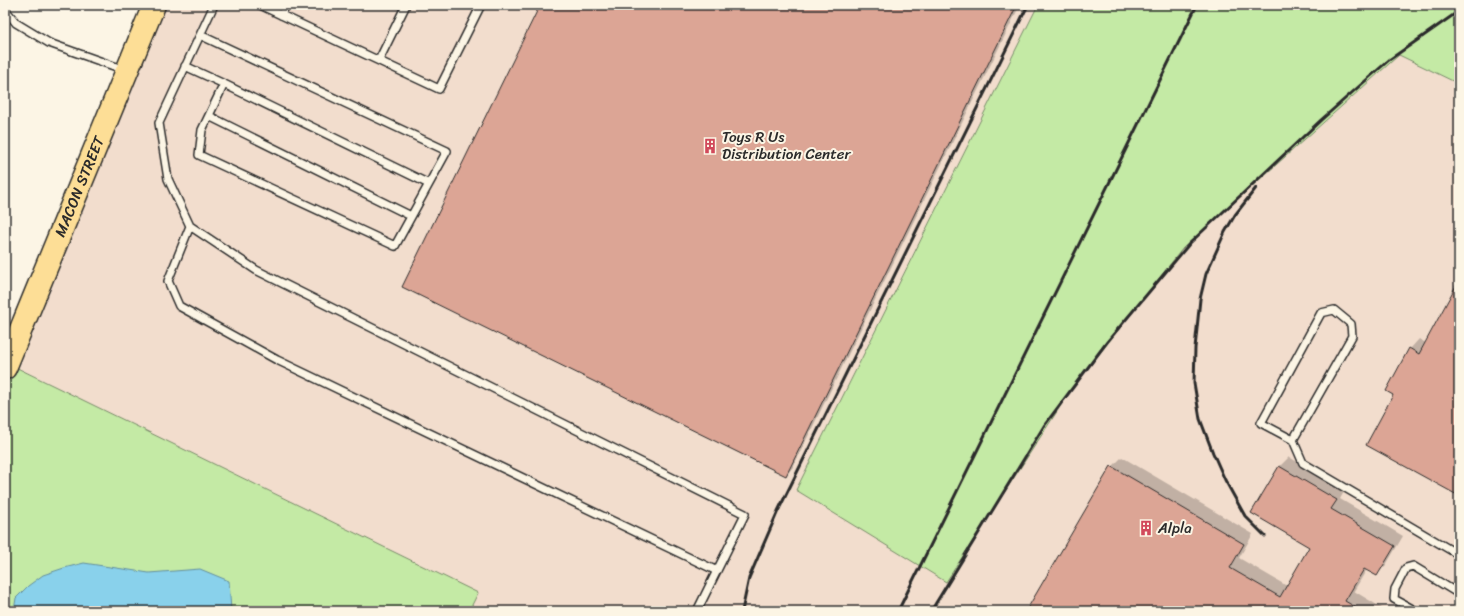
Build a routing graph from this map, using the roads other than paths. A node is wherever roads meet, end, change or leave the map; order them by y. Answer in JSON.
{"nodes":[{"id":1,"x":154,"y":5,"type":"edge"},
{"id":2,"x":214,"y":5,"type":"edge"},
{"id":3,"x":260,"y":5,"type":"edge"},
{"id":4,"x":286,"y":5,"type":"edge"},
{"id":5,"x":406,"y":5,"type":"edge"},
{"id":6,"x":481,"y":5,"type":"edge"},
{"id":7,"x":5,"y":9,"type":"edge"},
{"id":8,"x":281,"y":15,"type":"junction"},
{"id":9,"x":200,"y":35,"type":"junction"},
{"id":10,"x":378,"y":60,"type":"junction"},
{"id":11,"x":185,"y":66,"type":"junction"},
{"id":12,"x":128,"y":70,"type":"junction"},
{"id":13,"x":224,"y":84,"type":"junction"},
{"id":14,"x":209,"y":116,"type":"junction"},
{"id":15,"x":429,"y":184,"type":"junction"},
{"id":16,"x":411,"y":216,"type":"junction"},
{"id":17,"x":190,"y":226,"type":"junction"},
{"id":18,"x":5,"y":368,"type":"edge"},
{"id":19,"x":1293,"y":440,"type":"junction"},
{"id":20,"x":1459,"y":555,"type":"edge"},
{"id":21,"x":717,"y":571,"type":"junction"},
{"id":22,"x":1459,"y":594,"type":"edge"},
{"id":23,"x":697,"y":611,"type":"edge"},
{"id":24,"x":1416,"y":611,"type":"edge"}],
"edges":[{"from":1,"to":12,"type":"main road","name":"MACON STREET"},
{"from":2,"to":9,"type":"lane"},
{"from":3,"to":8,"type":"lane"},
{"from":4,"to":8,"type":"lane"},
{"from":5,"to":10,"type":"lane"},
{"from":6,"to":10,"type":"lane"},
{"from":7,"to":12,"type":"lane"},
{"from":8,"to":10,"type":"lane"},
{"from":9,"to":11,"type":"lane"},
{"from":9,"to":15,"type":"lane"},
{"from":11,"to":13,"type":"lane"},
{"from":11,"to":17,"type":"lane"},
{"from":12,"to":18,"type":"main road","name":"MACON STREET"},
{"from":13,"to":14,"type":"lane"},
{"from":13,"to":15,"type":"lane"},
{"from":14,"to":16,"type":"lane"},
{"from":14,"to":16,"type":"lane"},
{"from":15,"to":16,"type":"lane"},
{"from":17,"to":21,"type":"lane"},
{"from":17,"to":21,"type":"lane"},
{"from":19,"to":19,"type":"lane"},
{"from":19,"to":20,"type":"lane"},
{"from":21,"to":23,"type":"lane"},
{"from":22,"to":24,"type":"lane"}]}
